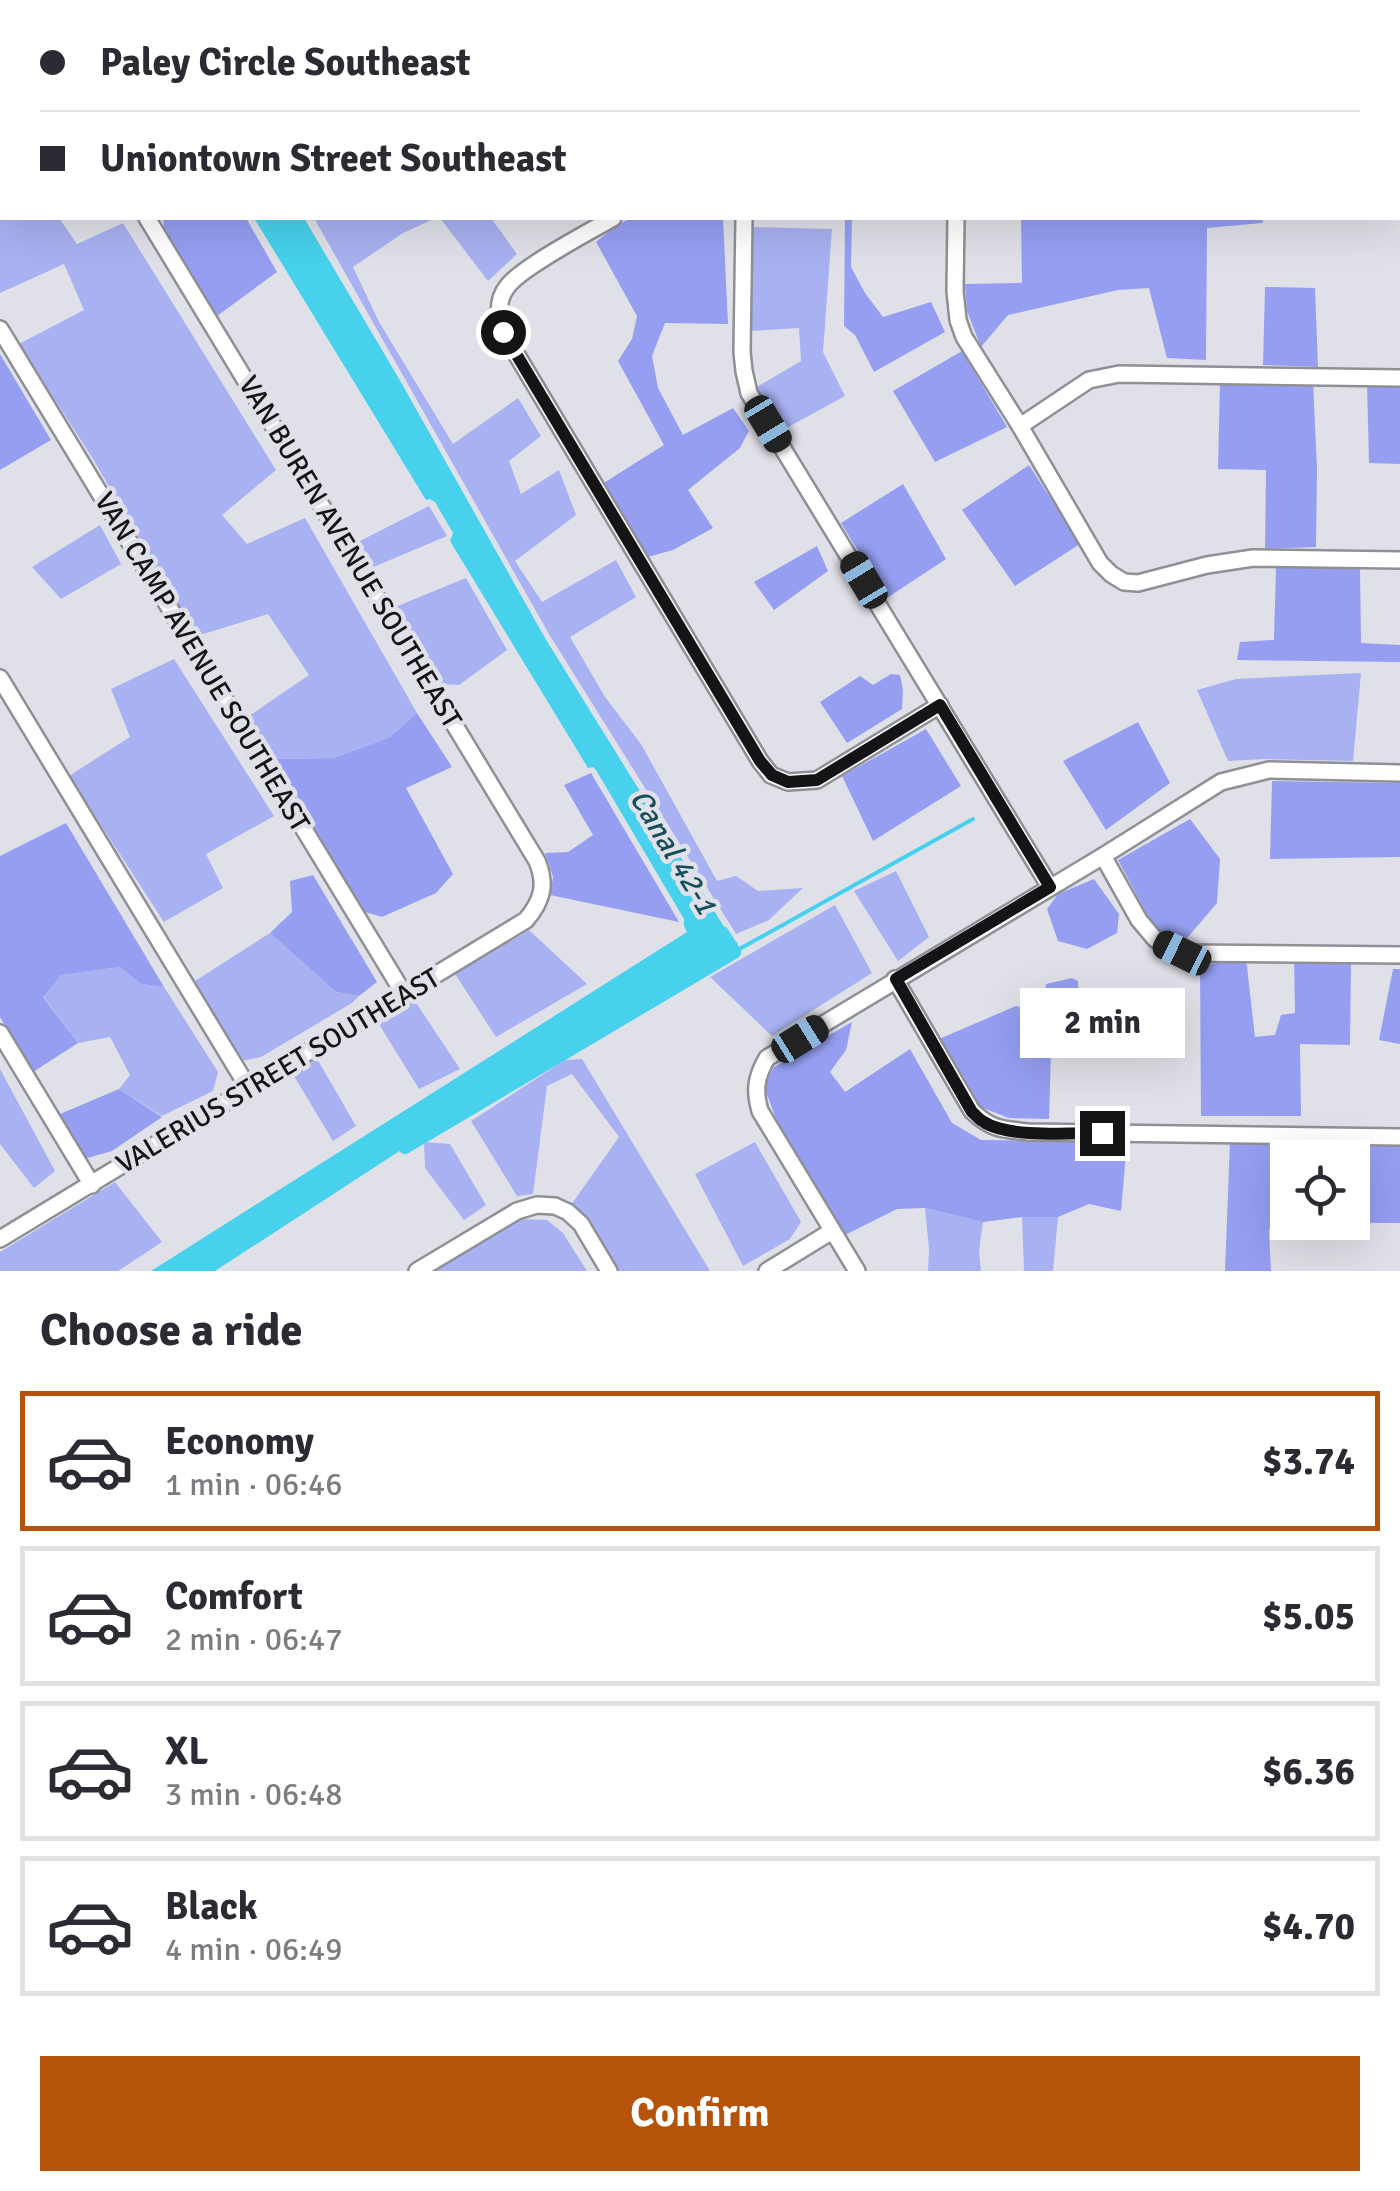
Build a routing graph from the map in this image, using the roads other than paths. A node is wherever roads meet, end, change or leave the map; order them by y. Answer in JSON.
{"nodes":[{"id":1,"x":148,"y":220,"type":"edge"},
{"id":2,"x":610,"y":220,"type":"edge"},
{"id":3,"x":744,"y":220,"type":"edge"},
{"id":4,"x":956,"y":220,"type":"edge"},
{"id":5,"x":0,"y":330,"type":"edge"},
{"id":6,"x":1400,"y":378,"type":"edge"},
{"id":7,"x":1020,"y":426,"type":"junction"},
{"id":8,"x":1400,"y":560,"type":"edge"},
{"id":9,"x":0,"y":678,"type":"edge"},
{"id":10,"x":940,"y":705,"type":"junction"},
{"id":11,"x":1400,"y":773,"type":"edge"},
{"id":12,"x":1103,"y":856,"type":"junction"},
{"id":13,"x":1050,"y":887,"type":"junction"},
{"id":14,"x":542,"y":890,"type":"joint"},
{"id":15,"x":1400,"y":955,"type":"edge"},
{"id":16,"x":896,"y":979,"type":"junction"},
{"id":17,"x":404,"y":994,"type":"junction"},
{"id":18,"x":0,"y":1033,"type":"edge"},
{"id":19,"x":249,"y":1089,"type":"junction"},
{"id":20,"x":1400,"y":1137,"type":"edge"},
{"id":21,"x":92,"y":1185,"type":"junction"},
{"id":22,"x":832,"y":1231,"type":"junction"},
{"id":23,"x":0,"y":1239,"type":"edge"},
{"id":24,"x":417,"y":1271,"type":"edge"},
{"id":25,"x":609,"y":1271,"type":"edge"},
{"id":26,"x":767,"y":1271,"type":"edge"},
{"id":27,"x":856,"y":1271,"type":"edge"}],
"edges":[{"from":1,"to":14,"type":"street","name":"VAN BUREN AVENUE SOUTHEAST"},
{"from":2,"to":10,"type":"street"},
{"from":3,"to":10,"type":"street"},
{"from":4,"to":7,"type":"street"},
{"from":5,"to":17,"type":"street","name":"VAN CAMP AVENUE SOUTHEAST"},
{"from":6,"to":7,"type":"street"},
{"from":7,"to":8,"type":"street"},
{"from":9,"to":19,"type":"street"},
{"from":10,"to":13,"type":"street"},
{"from":11,"to":12,"type":"street"},
{"from":12,"to":13,"type":"street"},
{"from":12,"to":15,"type":"street"},
{"from":13,"to":16,"type":"street"},
{"from":14,"to":17,"type":"street","name":"VALERIUS STREET SOUTHEAST"},
{"from":16,"to":20,"type":"street"},
{"from":16,"to":22,"type":"street"},
{"from":17,"to":19,"type":"street","name":"VALERIUS STREET SOUTHEAST"},
{"from":18,"to":21,"type":"street"},
{"from":19,"to":21,"type":"street","name":"VALERIUS STREET SOUTHEAST"},
{"from":21,"to":23,"type":"street","name":"VALERIUS STREET SOUTHEAST"},
{"from":22,"to":26,"type":"street"},
{"from":22,"to":27,"type":"street"},
{"from":24,"to":25,"type":"street"}]}
